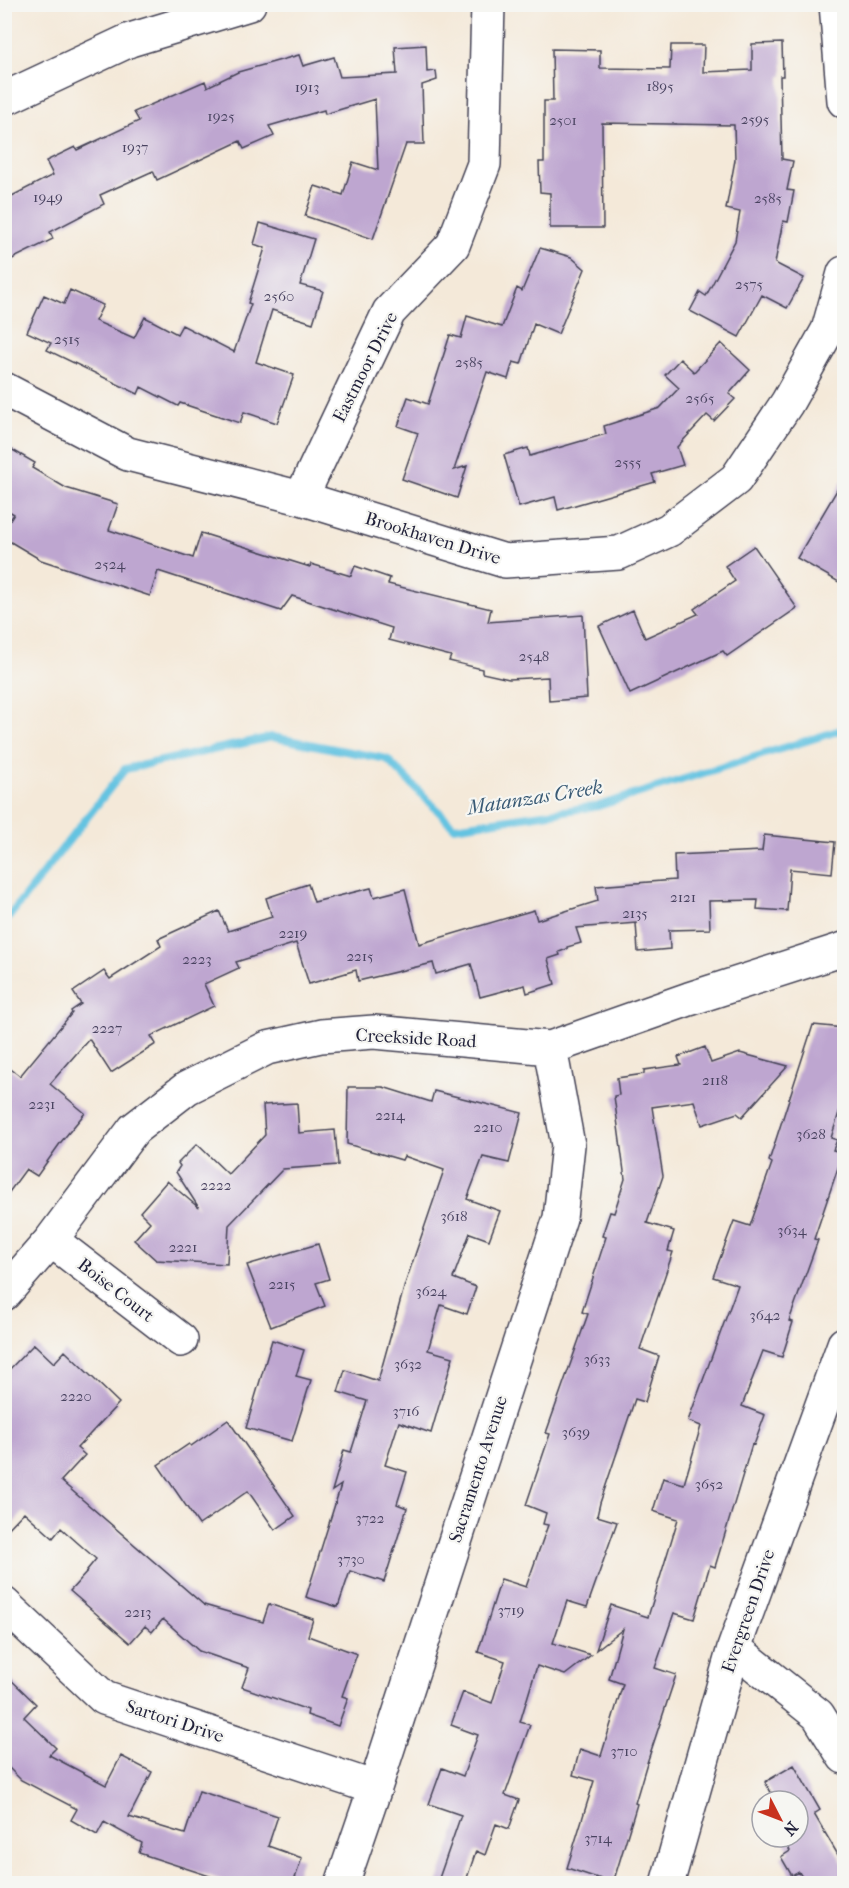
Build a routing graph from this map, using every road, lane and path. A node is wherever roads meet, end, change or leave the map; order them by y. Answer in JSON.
{"nodes":[{"id":1,"x":249,"y":4,"type":"edge"},
{"id":2,"x":488,"y":4,"type":"edge"},
{"id":3,"x":836,"y":4,"type":"edge"},
{"id":4,"x":4,"y":99,"type":"edge"},
{"id":5,"x":844,"y":101,"type":"edge"},
{"id":6,"x":844,"y":273,"type":"edge"},
{"id":7,"x":4,"y":389,"type":"edge"},
{"id":8,"x":301,"y":498,"type":"junction"},
{"id":9,"x":844,"y":949,"type":"edge"},
{"id":10,"x":550,"y":1048,"type":"junction"},
{"id":11,"x":51,"y":1239,"type":"junction"},
{"id":12,"x":4,"y":1294,"type":"edge"},
{"id":13,"x":181,"y":1340,"type":"dead end"},
{"id":14,"x":844,"y":1344,"type":"edge"},
{"id":15,"x":4,"y":1604,"type":"edge"},
{"id":16,"x":734,"y":1648,"type":"junction"},
{"id":17,"x":844,"y":1757,"type":"edge"},
{"id":18,"x":375,"y":1788,"type":"junction"},
{"id":19,"x":342,"y":1884,"type":"edge"},
{"id":20,"x":667,"y":1884,"type":"edge"}],
"edges":[{"from":1,"to":4,"type":"street"},
{"from":2,"to":8,"type":"street","name":"Eastmoor Drive"},
{"from":3,"to":5,"type":"street"},
{"from":6,"to":8,"type":"street","name":"Brookhaven Drive"},
{"from":7,"to":8,"type":"street","name":"Brookhaven Drive"},
{"from":9,"to":10,"type":"street","name":"Creekside Road"},
{"from":10,"to":11,"type":"street","name":"Creekside Road"},
{"from":10,"to":18,"type":"street","name":"Sacramento Avenue"},
{"from":11,"to":12,"type":"street","name":"Creekside Road"},
{"from":11,"to":13,"type":"street","name":"Boise Court"},
{"from":14,"to":16,"type":"street","name":"Evergreen Drive"},
{"from":15,"to":18,"type":"street","name":"Sartori Drive"},
{"from":16,"to":17,"type":"street"},
{"from":16,"to":20,"type":"street","name":"Evergreen Drive"},
{"from":18,"to":19,"type":"street","name":"Sacramento Avenue"}]}
